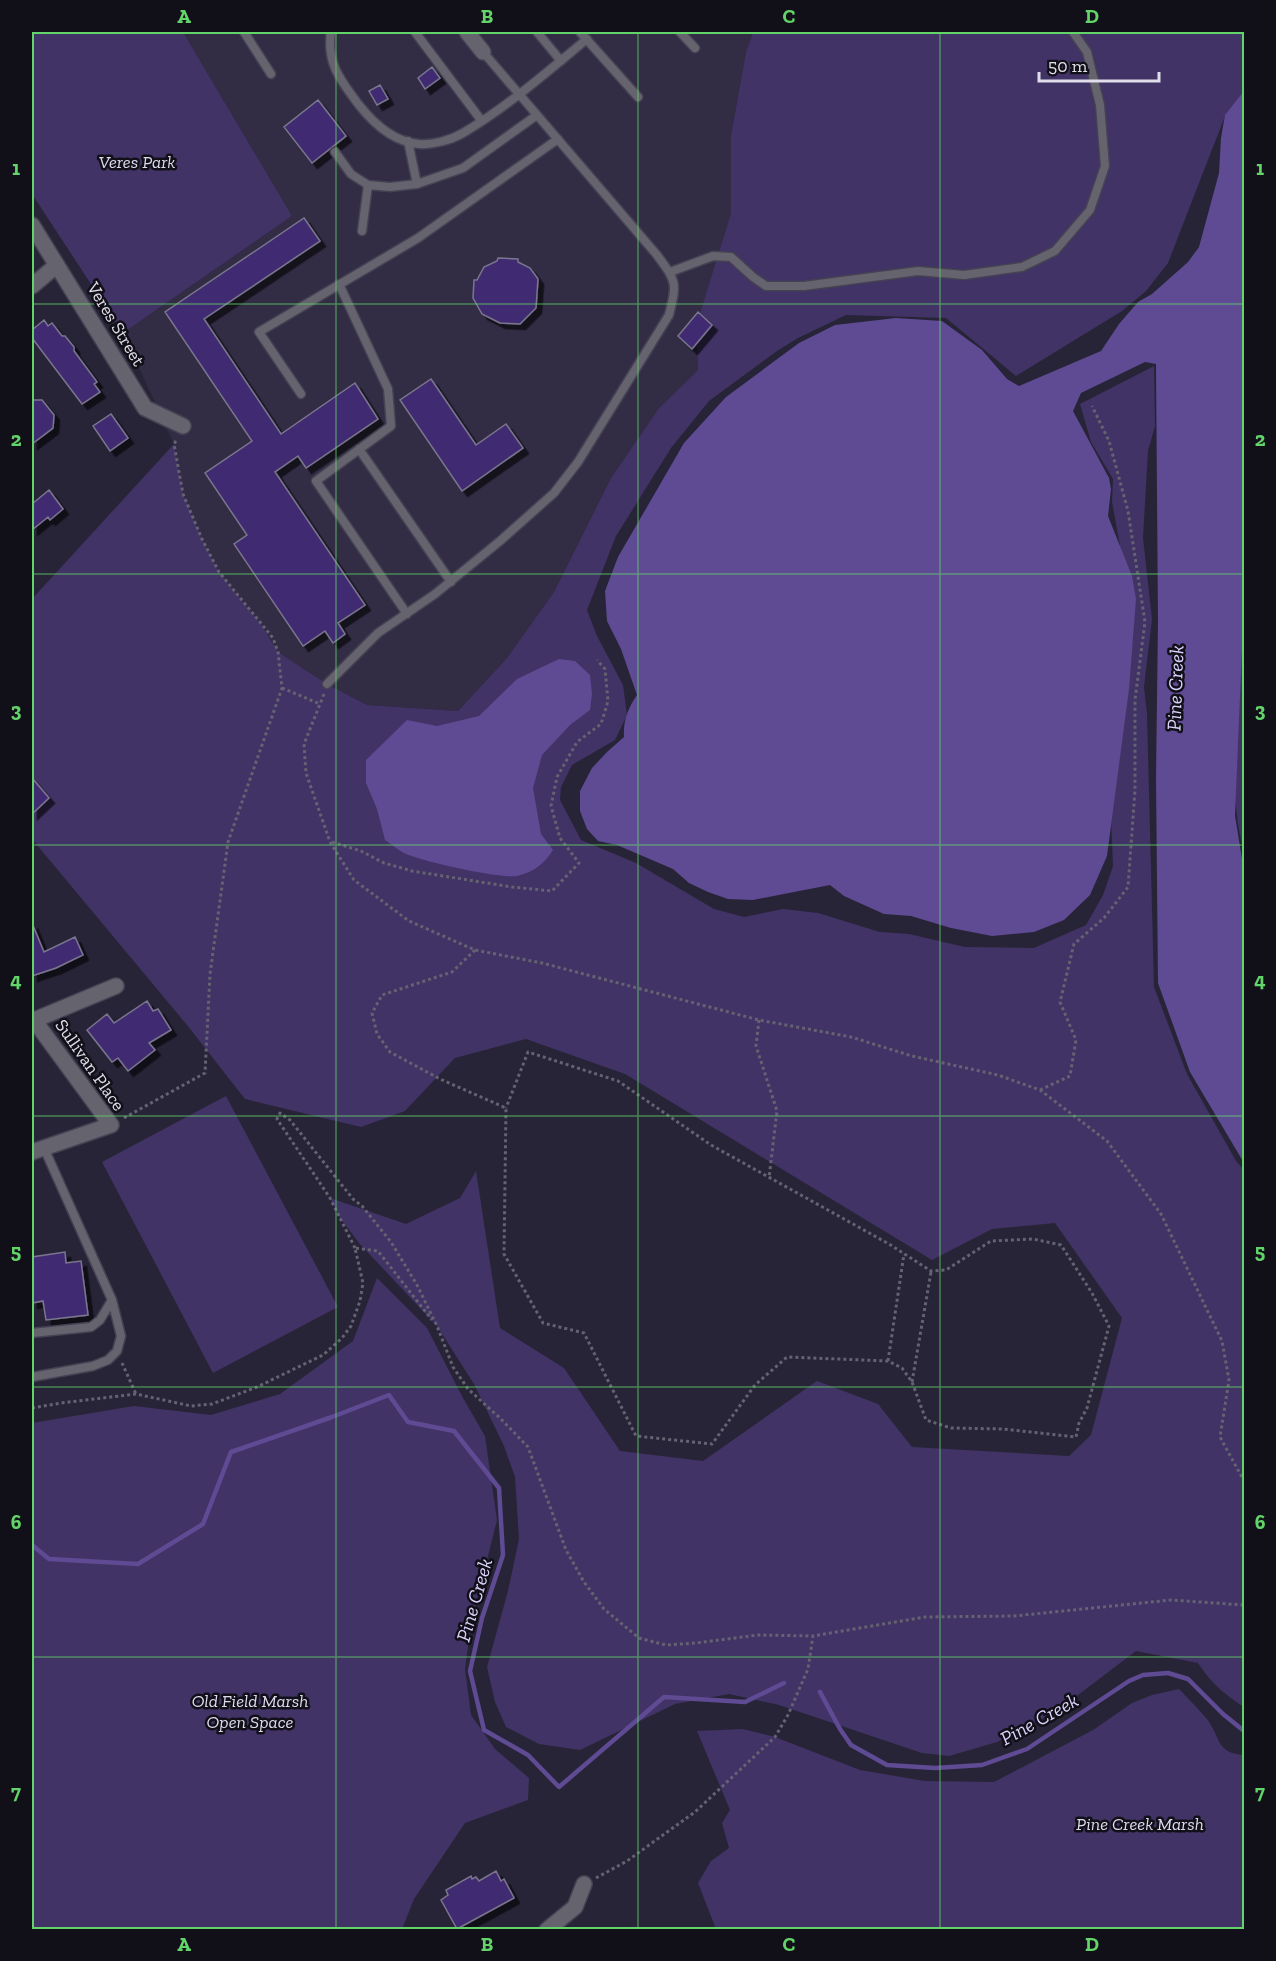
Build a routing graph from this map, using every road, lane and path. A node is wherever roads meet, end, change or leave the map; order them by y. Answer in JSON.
{"nodes":[{"id":1,"x":244,"y":32,"type":"edge"},
{"id":2,"x":331,"y":32,"type":"edge"},
{"id":3,"x":415,"y":32,"type":"edge"},
{"id":4,"x":467,"y":32,"type":"edge"},
{"id":5,"x":537,"y":32,"type":"edge"},
{"id":6,"x":580,"y":32,"type":"edge"},
{"id":7,"x":681,"y":32,"type":"edge"},
{"id":8,"x":1073,"y":32,"type":"edge"},
{"id":9,"x":587,"y":39,"type":"junction"},
{"id":10,"x":695,"y":48,"type":"dead end"},
{"id":11,"x":483,"y":52,"type":"joint"},
{"id":12,"x":561,"y":61,"type":"junction"},
{"id":13,"x":271,"y":74,"type":"dead end"},
{"id":14,"x":519,"y":94,"type":"junction"},
{"id":15,"x":638,"y":97,"type":"dead end"},
{"id":16,"x":537,"y":115,"type":"junction"},
{"id":17,"x":481,"y":120,"type":"junction"},
{"id":18,"x":558,"y":139,"type":"junction"},
{"id":19,"x":408,"y":141,"type":"junction"},
{"id":20,"x":334,"y":152,"type":"dead end"},
{"id":21,"x":417,"y":184,"type":"junction"},
{"id":22,"x":368,"y":185,"type":"junction"},
{"id":23,"x":32,"y":225,"type":"edge"},
{"id":24,"x":362,"y":231,"type":"dead end"},
{"id":25,"x":57,"y":265,"type":"junction"},
{"id":26,"x":670,"y":272,"type":"junction"},
{"id":27,"x":339,"y":284,"type":"junction"},
{"id":28,"x":32,"y":286,"type":"edge"},
{"id":29,"x":301,"y":394,"type":"dead end"},
{"id":30,"x":1092,"y":406,"type":"dead end"},
{"id":31,"x":183,"y":426,"type":"joint"},
{"id":32,"x":359,"y":449,"type":"junction"},
{"id":33,"x":451,"y":582,"type":"junction"},
{"id":34,"x":407,"y":614,"type":"junction"},
{"id":35,"x":597,"y":660,"type":"dead end"},
{"id":36,"x":327,"y":684,"type":"joint"},
{"id":37,"x":282,"y":688,"type":"junction"},
{"id":38,"x":321,"y":704,"type":"junction"},
{"id":39,"x":330,"y":842,"type":"junction"},
{"id":40,"x":475,"y":950,"type":"junction"},
{"id":41,"x":116,"y":986,"type":"dead end"},
{"id":42,"x":33,"y":1020,"type":"edge"},
{"id":43,"x":759,"y":1020,"type":"junction"},
{"id":44,"x":1040,"y":1090,"type":"junction"},
{"id":45,"x":506,"y":1108,"type":"junction"},
{"id":46,"x":111,"y":1125,"type":"junction"},
{"id":47,"x":38,"y":1150,"type":"edge"},
{"id":48,"x":768,"y":1178,"type":"junction"},
{"id":49,"x":355,"y":1248,"type":"junction"},
{"id":50,"x":904,"y":1254,"type":"junction"},
{"id":51,"x":931,"y":1271,"type":"junction"},
{"id":52,"x":112,"y":1300,"type":"junction"},
{"id":53,"x":437,"y":1326,"type":"junction"},
{"id":54,"x":32,"y":1333,"type":"edge"},
{"id":55,"x":117,"y":1351,"type":"junction"},
{"id":56,"x":888,"y":1361,"type":"junction"},
{"id":57,"x":32,"y":1377,"type":"edge"},
{"id":58,"x":912,"y":1382,"type":"junction"},
{"id":59,"x":136,"y":1394,"type":"junction"},
{"id":60,"x":32,"y":1408,"type":"edge"},
{"id":61,"x":1245,"y":1481,"type":"edge"},
{"id":62,"x":1245,"y":1605,"type":"edge"},
{"id":63,"x":813,"y":1636,"type":"junction"},
{"id":64,"x":584,"y":1884,"type":"joint"},
{"id":65,"x":547,"y":1929,"type":"edge"}],
"edges":[{"from":1,"to":13,"type":"lane"},
{"from":2,"to":19,"type":"lane"},
{"from":3,"to":17,"type":"lane"},
{"from":4,"to":11,"type":"street"},
{"from":5,"to":12,"type":"lane"},
{"from":6,"to":9,"type":"lane"},
{"from":7,"to":10,"type":"lane"},
{"from":8,"to":26,"type":"lane"},
{"from":9,"to":12,"type":"lane"},
{"from":9,"to":15,"type":"lane"},
{"from":11,"to":14,"type":"lane"},
{"from":12,"to":14,"type":"lane"},
{"from":14,"to":16,"type":"lane"},
{"from":14,"to":17,"type":"lane"},
{"from":16,"to":18,"type":"lane"},
{"from":16,"to":21,"type":"lane"},
{"from":17,"to":19,"type":"lane"},
{"from":18,"to":26,"type":"lane"},
{"from":18,"to":27,"type":"lane"},
{"from":19,"to":21,"type":"lane"},
{"from":20,"to":22,"type":"lane"},
{"from":21,"to":22,"type":"lane"},
{"from":22,"to":24,"type":"lane"},
{"from":23,"to":25,"type":"street","name":"Veres Street"},
{"from":25,"to":28,"type":"street"},
{"from":25,"to":31,"type":"street","name":"Veres Street"},
{"from":26,"to":33,"type":"lane"},
{"from":27,"to":29,"type":"lane"},
{"from":27,"to":32,"type":"lane"},
{"from":30,"to":44,"type":"path"},
{"from":31,"to":37,"type":"path"},
{"from":32,"to":33,"type":"lane"},
{"from":32,"to":34,"type":"lane"},
{"from":33,"to":34,"type":"lane"},
{"from":34,"to":36,"type":"lane"},
{"from":35,"to":39,"type":"path"},
{"from":36,"to":38,"type":"path"},
{"from":37,"to":38,"type":"path"},
{"from":37,"to":46,"type":"path"},
{"from":38,"to":39,"type":"path"},
{"from":39,"to":40,"type":"path"},
{"from":40,"to":43,"type":"path"},
{"from":40,"to":45,"type":"path"},
{"from":41,"to":42,"type":"street"},
{"from":42,"to":46,"type":"street","name":"Sullivan Place"},
{"from":43,"to":44,"type":"path"},
{"from":43,"to":48,"type":"path"},
{"from":44,"to":61,"type":"path"},
{"from":45,"to":48,"type":"path"},
{"from":45,"to":56,"type":"path"},
{"from":46,"to":47,"type":"street","name":"Sullivan Place"},
{"from":47,"to":52,"type":"lane"},
{"from":48,"to":50,"type":"path"},
{"from":49,"to":53,"type":"path"},
{"from":49,"to":53,"type":"path"},
{"from":49,"to":59,"type":"path"},
{"from":50,"to":51,"type":"path"},
{"from":50,"to":56,"type":"path"},
{"from":51,"to":58,"type":"path"},
{"from":51,"to":58,"type":"path"},
{"from":52,"to":54,"type":"lane"},
{"from":52,"to":55,"type":"lane"},
{"from":53,"to":63,"type":"path"},
{"from":55,"to":57,"type":"lane"},
{"from":55,"to":59,"type":"path"},
{"from":56,"to":58,"type":"path"},
{"from":59,"to":60,"type":"path"},
{"from":62,"to":63,"type":"path"},
{"from":63,"to":64,"type":"path"},
{"from":64,"to":65,"type":"street"}]}
